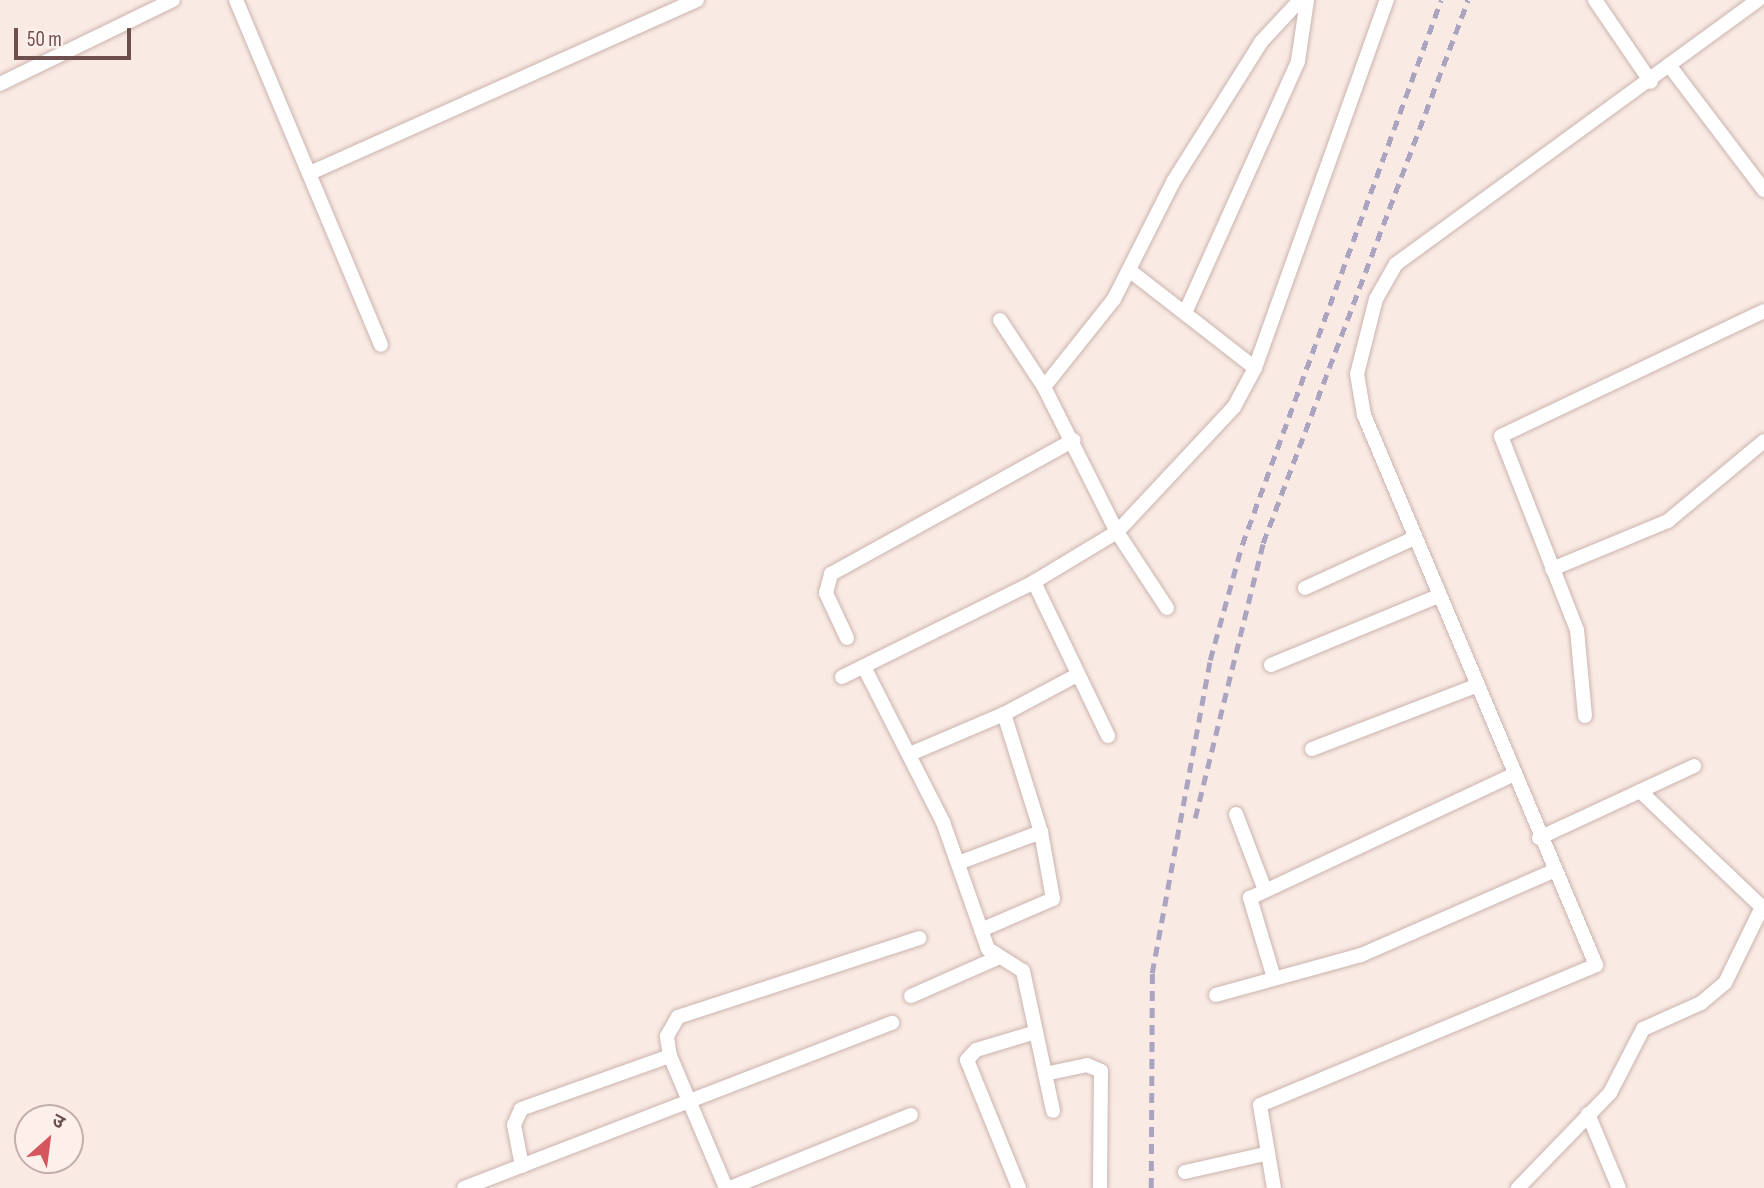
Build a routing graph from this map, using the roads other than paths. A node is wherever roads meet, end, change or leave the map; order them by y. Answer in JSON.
{"nodes":[{"id":1,"x":173,"y":0,"type":"edge"},
{"id":2,"x":236,"y":0,"type":"edge"},
{"id":3,"x":697,"y":0,"type":"edge"},
{"id":4,"x":1300,"y":0,"type":"edge"},
{"id":5,"x":1307,"y":0,"type":"edge"},
{"id":6,"x":1387,"y":0,"type":"edge"},
{"id":7,"x":1595,"y":0,"type":"edge"},
{"id":8,"x":1759,"y":0,"type":"edge"},
{"id":9,"x":1669,"y":65,"type":"junction"},
{"id":10,"x":1651,"y":82,"type":"junction"},
{"id":11,"x":0,"y":84,"type":"edge"},
{"id":12,"x":310,"y":173,"type":"junction"},
{"id":13,"x":1761,"y":180,"type":"edge"},
{"id":14,"x":1129,"y":271,"type":"junction"},
{"id":15,"x":1764,"y":311,"type":"edge"},
{"id":16,"x":1185,"y":313,"type":"junction"},
{"id":17,"x":1000,"y":320,"type":"dead end"},
{"id":18,"x":381,"y":345,"type":"dead end"},
{"id":19,"x":1255,"y":368,"type":"junction"},
{"id":20,"x":1044,"y":387,"type":"junction"},
{"id":21,"x":1074,"y":440,"type":"junction"},
{"id":22,"x":1764,"y":441,"type":"edge"},
{"id":23,"x":1117,"y":532,"type":"junction"},
{"id":24,"x":1414,"y":538,"type":"junction"},
{"id":25,"x":1552,"y":569,"type":"junction"},
{"id":26,"x":1034,"y":582,"type":"junction"},
{"id":27,"x":1305,"y":588,"type":"dead end"},
{"id":28,"x":1438,"y":596,"type":"junction"},
{"id":29,"x":1167,"y":608,"type":"dead end"},
{"id":30,"x":847,"y":638,"type":"dead end"},
{"id":31,"x":1271,"y":665,"type":"dead end"},
{"id":32,"x":864,"y":667,"type":"junction"},
{"id":33,"x":1077,"y":675,"type":"junction"},
{"id":34,"x":842,"y":677,"type":"dead end"},
{"id":35,"x":1478,"y":685,"type":"junction"},
{"id":36,"x":1004,"y":714,"type":"junction"},
{"id":37,"x":1585,"y":716,"type":"dead end"},
{"id":38,"x":1108,"y":736,"type":"dead end"},
{"id":39,"x":1312,"y":749,"type":"dead end"},
{"id":40,"x":909,"y":754,"type":"junction"},
{"id":41,"x":1694,"y":766,"type":"dead end"},
{"id":42,"x":1513,"y":775,"type":"junction"},
{"id":43,"x":1640,"y":791,"type":"junction"},
{"id":44,"x":1236,"y":814,"type":"dead end"},
{"id":45,"x":1041,"y":832,"type":"junction"},
{"id":46,"x":1539,"y":838,"type":"junction"},
{"id":47,"x":958,"y":863,"type":"junction"},
{"id":48,"x":1553,"y":871,"type":"junction"},
{"id":49,"x":1265,"y":890,"type":"junction"},
{"id":50,"x":1763,"y":908,"type":"edge"},
{"id":51,"x":981,"y":930,"type":"junction"},
{"id":52,"x":919,"y":938,"type":"dead end"},
{"id":53,"x":997,"y":958,"type":"junction"},
{"id":54,"x":1274,"y":978,"type":"junction"},
{"id":55,"x":1216,"y":995,"type":"dead end"},
{"id":56,"x":911,"y":996,"type":"dead end"},
{"id":57,"x":892,"y":1023,"type":"dead end"},
{"id":58,"x":1036,"y":1032,"type":"junction"},
{"id":59,"x":670,"y":1056,"type":"junction"},
{"id":60,"x":1045,"y":1074,"type":"junction"},
{"id":61,"x":687,"y":1101,"type":"junction"},
{"id":62,"x":1053,"y":1111,"type":"dead end"},
{"id":63,"x":1588,"y":1114,"type":"junction"},
{"id":64,"x":911,"y":1115,"type":"dead end"},
{"id":65,"x":1265,"y":1154,"type":"junction"},
{"id":66,"x":522,"y":1166,"type":"junction"},
{"id":67,"x":1185,"y":1172,"type":"dead end"},
{"id":68,"x":464,"y":1188,"type":"edge"},
{"id":69,"x":728,"y":1188,"type":"edge"},
{"id":70,"x":1019,"y":1188,"type":"edge"},
{"id":71,"x":1100,"y":1188,"type":"edge"},
{"id":72,"x":1274,"y":1188,"type":"edge"},
{"id":73,"x":1518,"y":1188,"type":"edge"},
{"id":74,"x":1619,"y":1188,"type":"edge"}],
"edges":[{"from":1,"to":11,"type":"street"},
{"from":2,"to":12,"type":"street"},
{"from":3,"to":12,"type":"street"},
{"from":4,"to":14,"type":"street"},
{"from":5,"to":16,"type":"street"},
{"from":6,"to":19,"type":"street"},
{"from":7,"to":10,"type":"street"},
{"from":8,"to":9,"type":"street"},
{"from":9,"to":10,"type":"street"},
{"from":9,"to":13,"type":"street"},
{"from":10,"to":24,"type":"street"},
{"from":12,"to":18,"type":"street"},
{"from":14,"to":16,"type":"street"},
{"from":14,"to":20,"type":"street"},
{"from":15,"to":25,"type":"street"},
{"from":16,"to":19,"type":"street"},
{"from":17,"to":20,"type":"street"},
{"from":19,"to":23,"type":"street"},
{"from":20,"to":21,"type":"street"},
{"from":21,"to":23,"type":"street"},
{"from":21,"to":30,"type":"street"},
{"from":22,"to":25,"type":"street"},
{"from":23,"to":26,"type":"street"},
{"from":23,"to":29,"type":"street"},
{"from":24,"to":27,"type":"street"},
{"from":24,"to":28,"type":"street"},
{"from":25,"to":37,"type":"street"},
{"from":26,"to":32,"type":"street"},
{"from":26,"to":33,"type":"street"},
{"from":28,"to":31,"type":"street"},
{"from":28,"to":35,"type":"street"},
{"from":32,"to":34,"type":"street"},
{"from":32,"to":40,"type":"street"},
{"from":33,"to":36,"type":"street"},
{"from":33,"to":38,"type":"street"},
{"from":35,"to":39,"type":"street"},
{"from":35,"to":42,"type":"street"},
{"from":36,"to":40,"type":"street"},
{"from":36,"to":45,"type":"street"},
{"from":40,"to":47,"type":"street"},
{"from":41,"to":43,"type":"street"},
{"from":42,"to":46,"type":"street"},
{"from":42,"to":49,"type":"street"},
{"from":43,"to":46,"type":"street"},
{"from":43,"to":50,"type":"street"},
{"from":44,"to":49,"type":"street"},
{"from":45,"to":47,"type":"street"},
{"from":45,"to":51,"type":"street"},
{"from":46,"to":48,"type":"street"},
{"from":47,"to":51,"type":"street"},
{"from":48,"to":54,"type":"street"},
{"from":48,"to":65,"type":"street"},
{"from":49,"to":54,"type":"street"},
{"from":50,"to":63,"type":"street"},
{"from":51,"to":53,"type":"street"},
{"from":52,"to":59,"type":"street"},
{"from":53,"to":56,"type":"street"},
{"from":53,"to":58,"type":"street"},
{"from":54,"to":55,"type":"street"},
{"from":57,"to":61,"type":"street"},
{"from":58,"to":60,"type":"street"},
{"from":58,"to":70,"type":"street"},
{"from":59,"to":61,"type":"street"},
{"from":59,"to":66,"type":"street"},
{"from":60,"to":62,"type":"street"},
{"from":60,"to":71,"type":"street"},
{"from":61,"to":66,"type":"street"},
{"from":61,"to":69,"type":"street"},
{"from":63,"to":73,"type":"street"},
{"from":63,"to":74,"type":"street"},
{"from":64,"to":69,"type":"street"},
{"from":65,"to":67,"type":"street"},
{"from":65,"to":72,"type":"street"},
{"from":66,"to":68,"type":"street"}]}
